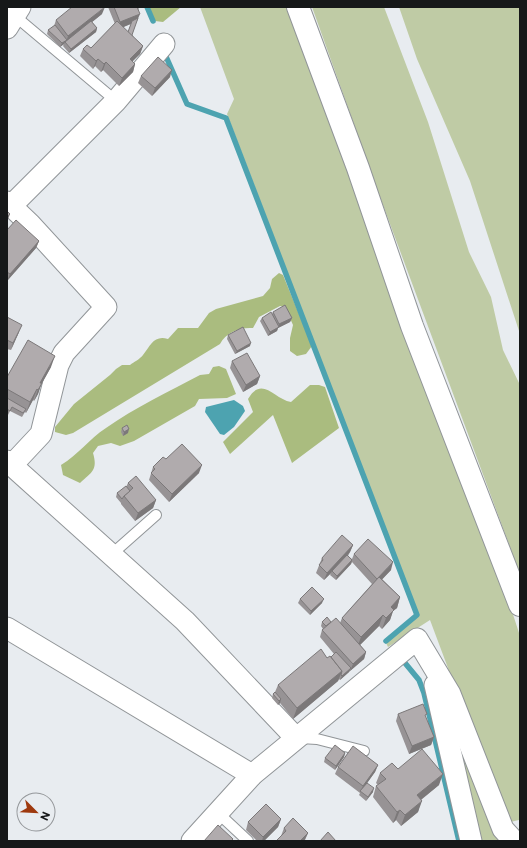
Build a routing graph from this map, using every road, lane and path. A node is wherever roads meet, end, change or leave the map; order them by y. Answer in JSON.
{"nodes":[{"id":1,"x":298,"y":7,"type":"edge"},
{"id":2,"x":14,"y":17,"type":"edge"},
{"id":3,"x":164,"y":44,"type":"dead end"},
{"id":4,"x":116,"y":101,"type":"junction"},
{"id":5,"x":9,"y":204,"type":"edge"},
{"id":6,"x":9,"y":464,"type":"edge"},
{"id":7,"x":156,"y":515,"type":"dead end"},
{"id":8,"x":112,"y":554,"type":"junction"},
{"id":9,"x":520,"y":605,"type":"edge"},
{"id":10,"x":7,"y":628,"type":"edge"},
{"id":11,"x":430,"y":659,"type":"junction"},
{"id":12,"x":296,"y":738,"type":"junction"},
{"id":13,"x":364,"y":750,"type":"dead end"},
{"id":14,"x":252,"y":775,"type":"junction"},
{"id":15,"x":218,"y":813,"type":"junction"},
{"id":16,"x":192,"y":841,"type":"edge"},
{"id":17,"x":248,"y":841,"type":"edge"},
{"id":18,"x":471,"y":841,"type":"edge"},
{"id":19,"x":514,"y":841,"type":"edge"}],
"edges":[{"from":1,"to":9,"type":"street"},
{"from":2,"to":4,"type":"lane"},
{"from":3,"to":4,"type":"street"},
{"from":4,"to":5,"type":"street"},
{"from":5,"to":6,"type":"street"},
{"from":6,"to":8,"type":"street"},
{"from":7,"to":8,"type":"lane"},
{"from":8,"to":12,"type":"street"},
{"from":10,"to":14,"type":"street"},
{"from":11,"to":12,"type":"street"},
{"from":11,"to":18,"type":"street"},
{"from":11,"to":19,"type":"street"},
{"from":12,"to":13,"type":"lane"},
{"from":12,"to":14,"type":"street"},
{"from":14,"to":15,"type":"street"},
{"from":15,"to":16,"type":"street"},
{"from":15,"to":17,"type":"lane"}]}
